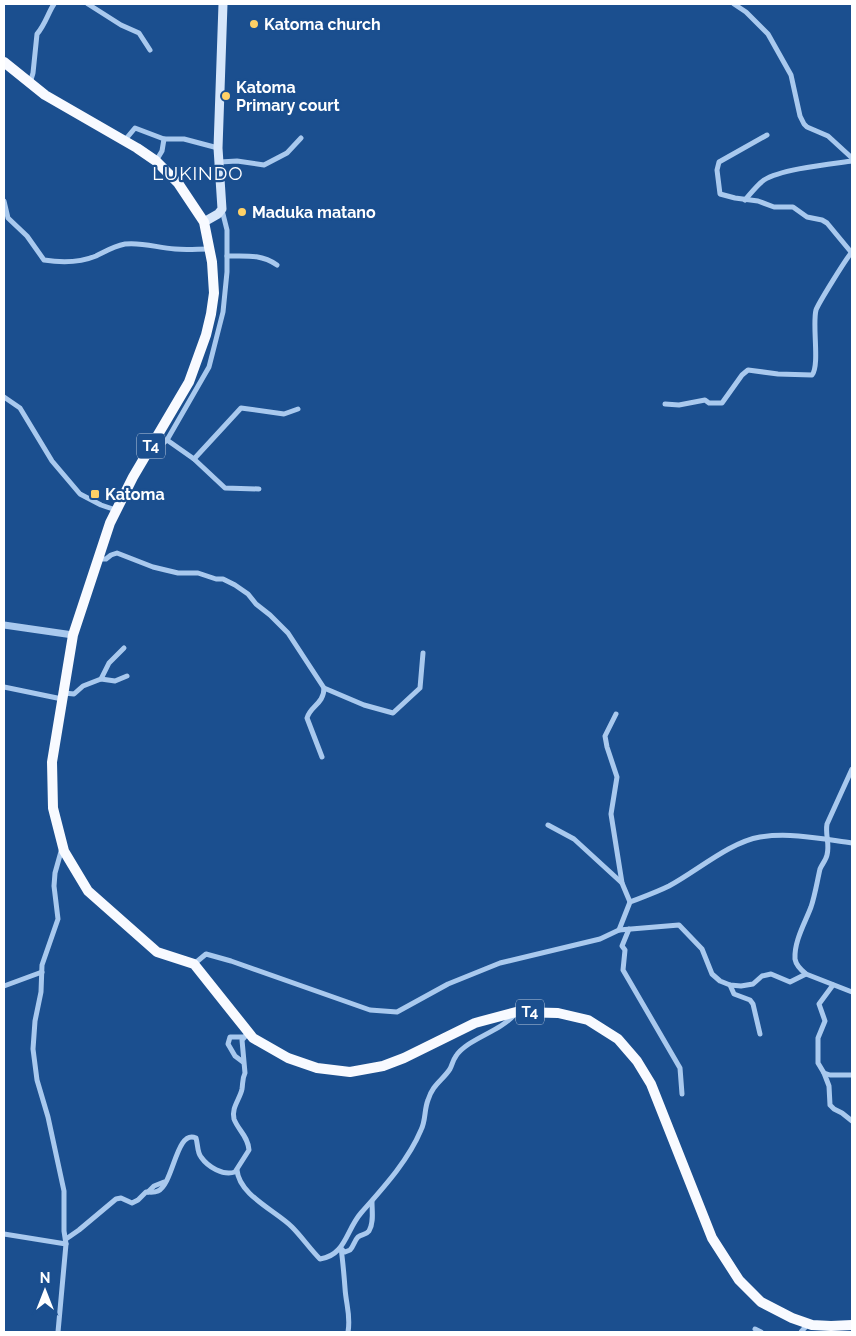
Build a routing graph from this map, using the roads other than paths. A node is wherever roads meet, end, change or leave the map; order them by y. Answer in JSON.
{"nodes":[{"id":1,"x":54,"y":4,"type":"edge"},
{"id":2,"x":88,"y":4,"type":"edge"},
{"id":3,"x":223,"y":4,"type":"edge"},
{"id":4,"x":734,"y":4,"type":"edge"},
{"id":5,"x":150,"y":50,"type":"dead end"},
{"id":6,"x":4,"y":62,"type":"edge"},
{"id":7,"x":30,"y":84,"type":"junction"},
{"id":8,"x":767,"y":135,"type":"dead end"},
{"id":9,"x":301,"y":138,"type":"dead end"},
{"id":10,"x":164,"y":139,"type":"junction"},
{"id":11,"x":124,"y":141,"type":"junction"},
{"id":12,"x":218,"y":148,"type":"junction"},
{"id":13,"x":852,"y":160,"type":"edge"},
{"id":14,"x":156,"y":161,"type":"junction"},
{"id":15,"x":220,"y":162,"type":"junction"},
{"id":16,"x":745,"y":200,"type":"junction"},
{"id":17,"x":4,"y":201,"type":"edge"},
{"id":18,"x":222,"y":210,"type":"junction"},
{"id":19,"x":6,"y":217,"type":"edge"},
{"id":20,"x":204,"y":222,"type":"junction"},
{"id":21,"x":209,"y":249,"type":"junction"},
{"id":22,"x":852,"y":252,"type":"edge"},
{"id":23,"x":227,"y":256,"type":"junction"},
{"id":24,"x":277,"y":265,"type":"dead end"},
{"id":25,"x":4,"y":397,"type":"edge"},
{"id":26,"x":666,"y":404,"type":"dead end"},
{"id":27,"x":298,"y":408,"type":"dead end"},
{"id":28,"x":167,"y":440,"type":"junction"},
{"id":29,"x":147,"y":452,"type":"junction"},
{"id":30,"x":194,"y":459,"type":"junction"},
{"id":31,"x":259,"y":489,"type":"dead end"},
{"id":32,"x":116,"y":510,"type":"junction"},
{"id":33,"x":98,"y":558,"type":"junction"},
{"id":34,"x":4,"y":625,"type":"edge"},
{"id":35,"x":72,"y":635,"type":"junction"},
{"id":36,"x":124,"y":648,"type":"dead end"},
{"id":37,"x":423,"y":653,"type":"dead end"},
{"id":38,"x":127,"y":676,"type":"dead end"},
{"id":39,"x":101,"y":679,"type":"junction"},
{"id":40,"x":4,"y":687,"type":"edge"},
{"id":41,"x":324,"y":688,"type":"junction"},
{"id":42,"x":63,"y":696,"type":"junction"},
{"id":43,"x":616,"y":714,"type":"dead end"},
{"id":44,"x":322,"y":758,"type":"dead end"},
{"id":45,"x":852,"y":769,"type":"edge"},
{"id":46,"x":548,"y":825,"type":"dead end"},
{"id":47,"x":828,"y":840,"type":"junction"},
{"id":48,"x":852,"y":843,"type":"edge"},
{"id":49,"x":63,"y":845,"type":"junction"},
{"id":50,"x":622,"y":883,"type":"junction"},
{"id":51,"x":630,"y":902,"type":"junction"},
{"id":52,"x":629,"y":929,"type":"junction"},
{"id":53,"x":619,"y":930,"type":"junction"},
{"id":54,"x":194,"y":964,"type":"junction"},
{"id":55,"x":42,"y":972,"type":"junction"},
{"id":56,"x":806,"y":974,"type":"junction"},
{"id":57,"x":730,"y":985,"type":"junction"},
{"id":58,"x":833,"y":985,"type":"junction"},
{"id":59,"x":4,"y":986,"type":"edge"},
{"id":60,"x":852,"y":992,"type":"edge"},
{"id":61,"x":516,"y":1012,"type":"junction"},
{"id":62,"x":760,"y":1034,"type":"dead end"},
{"id":63,"x":246,"y":1035,"type":"junction"},
{"id":64,"x":243,"y":1062,"type":"junction"},
{"id":65,"x":824,"y":1073,"type":"junction"},
{"id":66,"x":852,"y":1075,"type":"edge"},
{"id":67,"x":682,"y":1094,"type":"dead end"},
{"id":68,"x":852,"y":1121,"type":"edge"},
{"id":69,"x":237,"y":1170,"type":"junction"},
{"id":70,"x":372,"y":1202,"type":"junction"},
{"id":71,"x":4,"y":1234,"type":"edge"},
{"id":72,"x":66,"y":1241,"type":"junction"},
{"id":73,"x":341,"y":1248,"type":"junction"},
{"id":74,"x":852,"y":1325,"type":"edge"},
{"id":75,"x":810,"y":1328,"type":"edge"},
{"id":76,"x":755,"y":1329,"type":"dead end"},
{"id":77,"x":58,"y":1332,"type":"edge"},
{"id":78,"x":348,"y":1332,"type":"edge"},
{"id":79,"x":761,"y":1332,"type":"edge"}],
"edges":[{"from":1,"to":7,"type":"street"},
{"from":2,"to":5,"type":"street"},
{"from":3,"to":12,"type":"main road"},
{"from":4,"to":13,"type":"street"},
{"from":6,"to":7,"type":"highway","number":"T4"},
{"from":7,"to":11,"type":"highway","number":"T4"},
{"from":8,"to":16,"type":"street"},
{"from":9,"to":15,"type":"street"},
{"from":10,"to":11,"type":"street"},
{"from":10,"to":12,"type":"street"},
{"from":10,"to":14,"type":"street"},
{"from":11,"to":14,"type":"highway","number":"T4"},
{"from":12,"to":15,"type":"main road"},
{"from":13,"to":16,"type":"street"},
{"from":14,"to":20,"type":"highway","number":"T4"},
{"from":15,"to":18,"type":"main road"},
{"from":16,"to":22,"type":"street"},
{"from":17,"to":19,"type":"street"},
{"from":18,"to":20,"type":"main road"},
{"from":18,"to":23,"type":"street"},
{"from":19,"to":21,"type":"street"},
{"from":20,"to":21,"type":"highway","number":"T4"},
{"from":21,"to":29,"type":"highway","number":"T4"},
{"from":22,"to":26,"type":"street"},
{"from":23,"to":24,"type":"street"},
{"from":23,"to":28,"type":"street"},
{"from":25,"to":32,"type":"street"},
{"from":27,"to":30,"type":"street"},
{"from":28,"to":29,"type":"street"},
{"from":28,"to":30,"type":"street"},
{"from":29,"to":32,"type":"highway","number":"T4"},
{"from":30,"to":31,"type":"street"},
{"from":32,"to":33,"type":"highway","number":"T4"},
{"from":33,"to":35,"type":"highway","number":"T4"},
{"from":33,"to":41,"type":"street"},
{"from":34,"to":35,"type":"street"},
{"from":35,"to":42,"type":"highway","number":"T4"},
{"from":36,"to":39,"type":"street"},
{"from":37,"to":41,"type":"street"},
{"from":38,"to":39,"type":"street"},
{"from":39,"to":42,"type":"street"},
{"from":40,"to":42,"type":"street"},
{"from":41,"to":44,"type":"street"},
{"from":42,"to":49,"type":"highway","number":"T4"},
{"from":43,"to":50,"type":"street"},
{"from":45,"to":47,"type":"street"},
{"from":46,"to":50,"type":"street"},
{"from":47,"to":48,"type":"street"},
{"from":47,"to":51,"type":"street"},
{"from":47,"to":56,"type":"street"},
{"from":49,"to":54,"type":"highway","number":"T4"},
{"from":49,"to":55,"type":"street"},
{"from":50,"to":51,"type":"street"},
{"from":51,"to":53,"type":"street"},
{"from":52,"to":53,"type":"street"},
{"from":52,"to":57,"type":"street"},
{"from":52,"to":67,"type":"street"},
{"from":53,"to":54,"type":"street"},
{"from":54,"to":63,"type":"highway","number":"T4"},
{"from":55,"to":59,"type":"street"},
{"from":55,"to":72,"type":"street"},
{"from":56,"to":57,"type":"street"},
{"from":56,"to":58,"type":"street"},
{"from":57,"to":62,"type":"street"},
{"from":58,"to":60,"type":"street"},
{"from":58,"to":65,"type":"street"},
{"from":61,"to":63,"type":"highway","number":"T4"},
{"from":61,"to":70,"type":"street"},
{"from":61,"to":75,"type":"highway","number":"T4"},
{"from":63,"to":64,"type":"street"},
{"from":63,"to":64,"type":"street"},
{"from":64,"to":69,"type":"street"},
{"from":65,"to":66,"type":"street"},
{"from":65,"to":68,"type":"street"},
{"from":69,"to":72,"type":"street"},
{"from":69,"to":73,"type":"street"},
{"from":70,"to":73,"type":"street"},
{"from":70,"to":73,"type":"street"},
{"from":71,"to":72,"type":"street"},
{"from":72,"to":77,"type":"street"},
{"from":73,"to":78,"type":"street"},
{"from":74,"to":75,"type":"highway","number":"T4"},
{"from":76,"to":79,"type":"street"}]}
